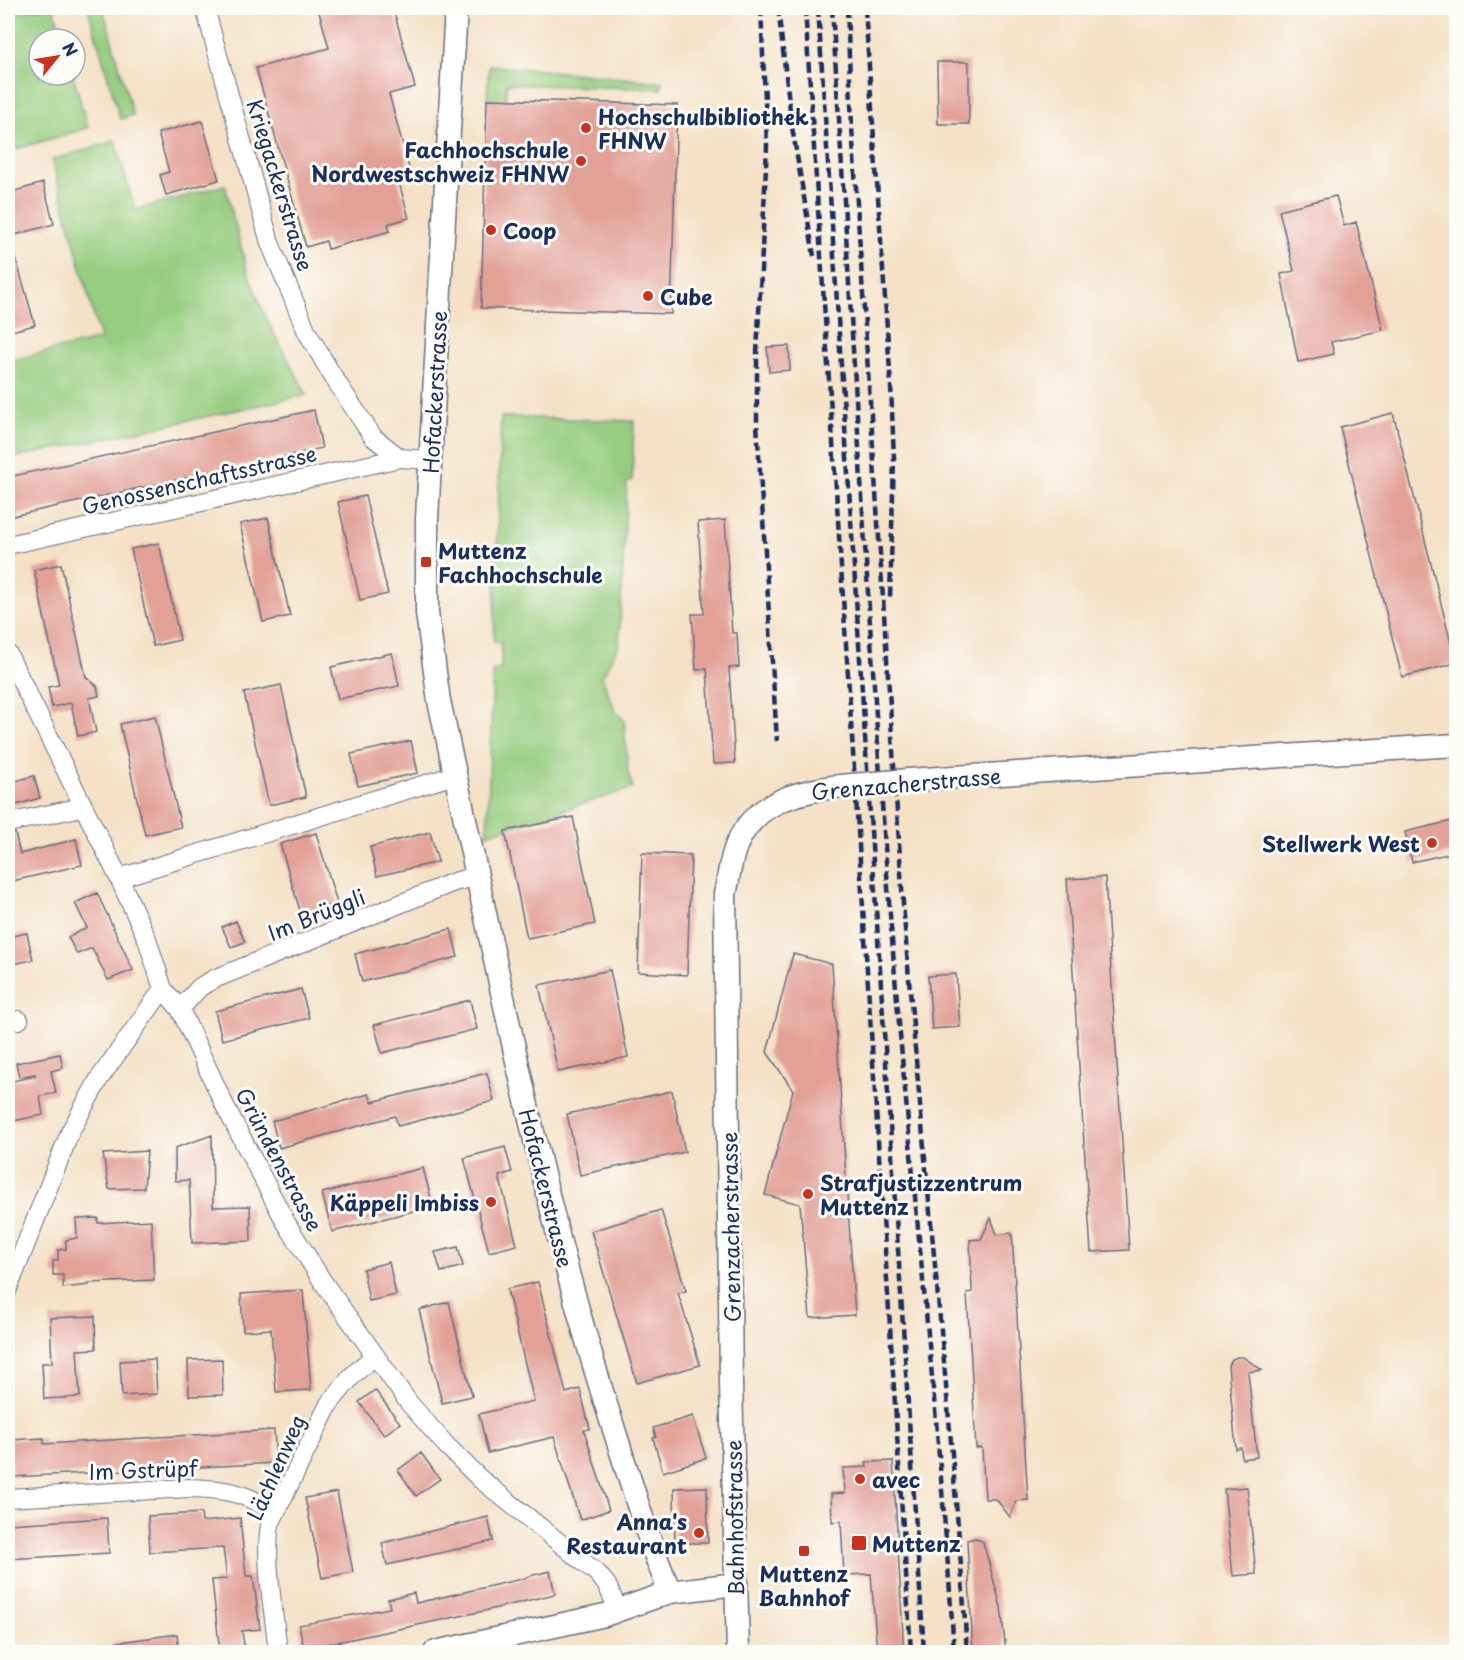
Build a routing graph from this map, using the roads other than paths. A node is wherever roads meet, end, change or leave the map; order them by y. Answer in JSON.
{"nodes":[{"id":1,"x":205,"y":8,"type":"edge"},
{"id":2,"x":456,"y":8,"type":"edge"},
{"id":3,"x":400,"y":458,"type":"junction"},
{"id":4,"x":429,"y":460,"type":"junction"},
{"id":5,"x":8,"y":545,"type":"edge"},
{"id":6,"x":8,"y":654,"type":"edge"},
{"id":7,"x":1456,"y":745,"type":"edge"},
{"id":8,"x":455,"y":775,"type":"junction"},
{"id":9,"x":82,"y":807,"type":"junction"},
{"id":10,"x":8,"y":823,"type":"edge"},
{"id":11,"x":477,"y":876,"type":"junction"},
{"id":12,"x":119,"y":878,"type":"junction"},
{"id":13,"x":163,"y":989,"type":"junction"},
{"id":14,"x":180,"y":1009,"type":"junction"},
{"id":15,"x":8,"y":1289,"type":"edge"},
{"id":16,"x":374,"y":1356,"type":"junction"},
{"id":17,"x":731,"y":1383,"type":"joint"},
{"id":18,"x":8,"y":1498,"type":"edge"},
{"id":19,"x":275,"y":1513,"type":"junction"},
{"id":20,"x":736,"y":1584,"type":"junction"},
{"id":21,"x":670,"y":1592,"type":"junction"},
{"id":22,"x":618,"y":1610,"type":"junction"},
{"id":23,"x":278,"y":1653,"type":"edge"},
{"id":24,"x":435,"y":1653,"type":"edge"},
{"id":25,"x":738,"y":1653,"type":"edge"}],
"edges":[{"from":1,"to":3,"type":"street","name":"Kriegackerstrasse"},
{"from":2,"to":4,"type":"street","name":"Hofackerstrasse"},
{"from":3,"to":4,"type":"street"},
{"from":3,"to":5,"type":"street","name":"Genossenschaftsstrasse"},
{"from":4,"to":8,"type":"street","name":"Hofackerstrasse"},
{"from":6,"to":9,"type":"street","name":"Gründenstrasse"},
{"from":7,"to":17,"type":"street","name":"Grenzacherstrasse","bridge":true},
{"from":8,"to":11,"type":"street","name":"Hofackerstrasse"},
{"from":8,"to":12,"type":"street"},
{"from":9,"to":10,"type":"street"},
{"from":9,"to":12,"type":"street","name":"Gründenstrasse"},
{"from":11,"to":14,"type":"street","name":"Im Brüggli"},
{"from":11,"to":21,"type":"street","name":"Hofackerstrasse"},
{"from":12,"to":13,"type":"street","name":"Gründenstrasse"},
{"from":13,"to":14,"type":"street","name":"Gründenstrasse"},
{"from":13,"to":15,"type":"street"},
{"from":14,"to":16,"type":"street","name":"Gründenstrasse"},
{"from":16,"to":19,"type":"street","name":"Lächlenweg"},
{"from":16,"to":22,"type":"street","name":"Gründenstrasse"},
{"from":17,"to":20,"type":"street","name":"Bahnhofstrasse"},
{"from":18,"to":19,"type":"street","name":"Im Gstrüpf"},
{"from":19,"to":23,"type":"street","name":"Lächlenweg"},
{"from":20,"to":21,"type":"street"},
{"from":20,"to":25,"type":"street","name":"Bahnhofstrasse"},
{"from":21,"to":22,"type":"street"},
{"from":22,"to":24,"type":"street"}]}
